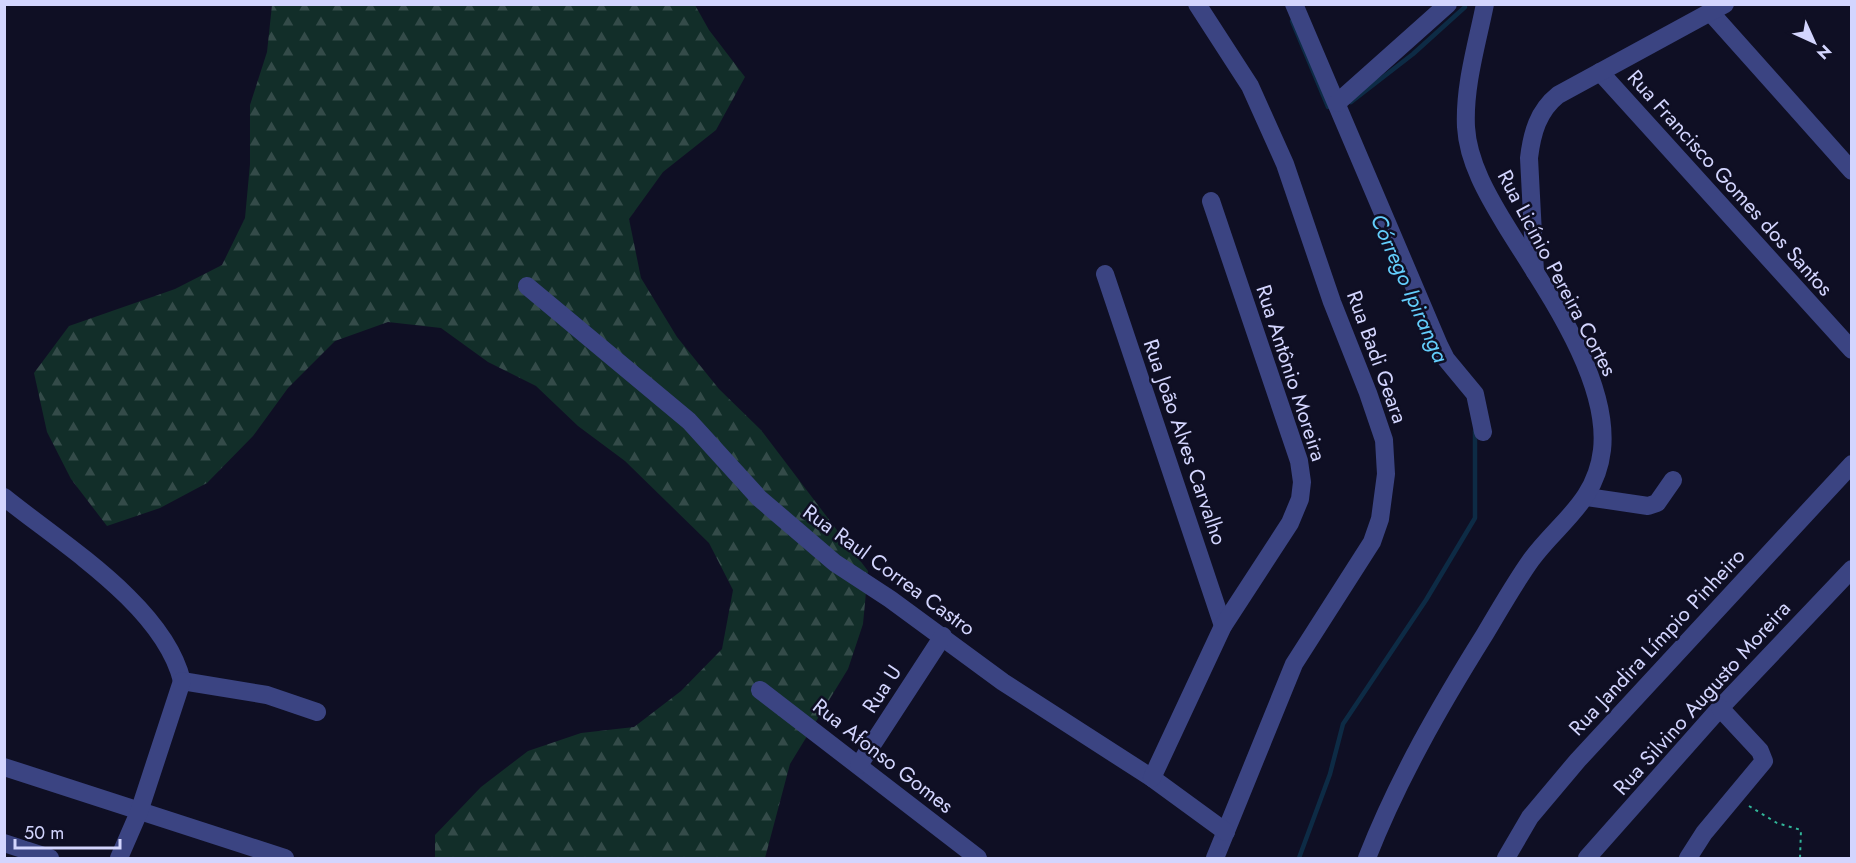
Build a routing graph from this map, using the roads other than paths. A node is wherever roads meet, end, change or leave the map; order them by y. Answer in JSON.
{"nodes":[{"id":1,"x":1197,"y":4,"type":"edge"},
{"id":2,"x":1294,"y":4,"type":"edge"},
{"id":3,"x":1448,"y":4,"type":"edge"},
{"id":4,"x":1485,"y":4,"type":"edge"},
{"id":5,"x":1718,"y":8,"type":"edge"},
{"id":6,"x":1600,"y":72,"type":"junction"},
{"id":7,"x":1337,"y":103,"type":"junction"},
{"id":8,"x":1851,"y":171,"type":"edge"},
{"id":9,"x":1211,"y":201,"type":"dead end"},
{"id":10,"x":1105,"y":274,"type":"dead end"},
{"id":11,"x":1535,"y":274,"type":"junction"},
{"id":12,"x":527,"y":286,"type":"dead end"},
{"id":13,"x":1851,"y":350,"type":"edge"},
{"id":14,"x":1483,"y":432,"type":"dead end"},
{"id":15,"x":1851,"y":464,"type":"edge"},
{"id":16,"x":1673,"y":480,"type":"dead end"},
{"id":17,"x":4,"y":497,"type":"edge"},
{"id":18,"x":1587,"y":498,"type":"junction"},
{"id":19,"x":1851,"y":569,"type":"edge"},
{"id":20,"x":1223,"y":626,"type":"junction"},
{"id":21,"x":942,"y":636,"type":"junction"},
{"id":22,"x":182,"y":681,"type":"junction"},
{"id":23,"x":760,"y":690,"type":"dead end"},
{"id":24,"x":1720,"y":708,"type":"junction"},
{"id":25,"x":317,"y":712,"type":"dead end"},
{"id":26,"x":859,"y":765,"type":"junction"},
{"id":27,"x":4,"y":766,"type":"edge"},
{"id":28,"x":1152,"y":778,"type":"junction"},
{"id":29,"x":139,"y":812,"type":"junction"},
{"id":30,"x":1226,"y":832,"type":"junction"},
{"id":31,"x":4,"y":843,"type":"edge"},
{"id":32,"x":50,"y":858,"type":"edge"},
{"id":33,"x":119,"y":858,"type":"edge"},
{"id":34,"x":285,"y":858,"type":"edge"},
{"id":35,"x":978,"y":858,"type":"edge"},
{"id":36,"x":1215,"y":858,"type":"edge"},
{"id":37,"x":1367,"y":858,"type":"edge"},
{"id":38,"x":1506,"y":858,"type":"edge"},
{"id":39,"x":1587,"y":858,"type":"edge"},
{"id":40,"x":1688,"y":858,"type":"edge"}],
"edges":[{"from":1,"to":30,"type":"street","name":"Rua Badi Geara"},
{"from":2,"to":7,"type":"street"},
{"from":3,"to":7,"type":"street"},
{"from":4,"to":11,"type":"street","name":"Rua Licínio Pereira Cortes"},
{"from":5,"to":6,"type":"street"},
{"from":5,"to":8,"type":"street"},
{"from":6,"to":11,"type":"street"},
{"from":6,"to":13,"type":"street","name":"Rua Francisco Gomes dos Santos"},
{"from":7,"to":14,"type":"street"},
{"from":9,"to":20,"type":"street","name":"Rua Antônio Moreira"},
{"from":10,"to":20,"type":"street","name":"Rua João Alves Carvalho"},
{"from":11,"to":18,"type":"street","name":"Rua Licínio Pereira Cortes"},
{"from":12,"to":21,"type":"street","name":"Rua Raul Correa Castro"},
{"from":15,"to":38,"type":"street","name":"Rua Jandira Límpio Pinheiro"},
{"from":16,"to":18,"type":"street"},
{"from":17,"to":22,"type":"street"},
{"from":18,"to":37,"type":"street","name":"Rua Licínio Pereira Cortes"},
{"from":19,"to":24,"type":"street","name":"Rua Silvino Augusto Moreira"},
{"from":20,"to":28,"type":"street","name":"Rua Antônio Moreira"},
{"from":21,"to":26,"type":"street","name":"Rua U"},
{"from":21,"to":28,"type":"street","name":"Rua Raul Correa Castro"},
{"from":22,"to":25,"type":"street"},
{"from":22,"to":29,"type":"street"},
{"from":23,"to":26,"type":"street","name":"Rua Afonso Gomes"},
{"from":24,"to":39,"type":"street","name":"Rua Silvino Augusto Moreira"},
{"from":24,"to":40,"type":"street"},
{"from":26,"to":35,"type":"street","name":"Rua Afonso Gomes"},
{"from":27,"to":29,"type":"street"},
{"from":28,"to":30,"type":"street","name":"Rua Raul Correa Castro"},
{"from":29,"to":33,"type":"street"},
{"from":29,"to":34,"type":"street"},
{"from":30,"to":36,"type":"street","name":"Rua Badi Geara"},
{"from":31,"to":32,"type":"street"}]}
